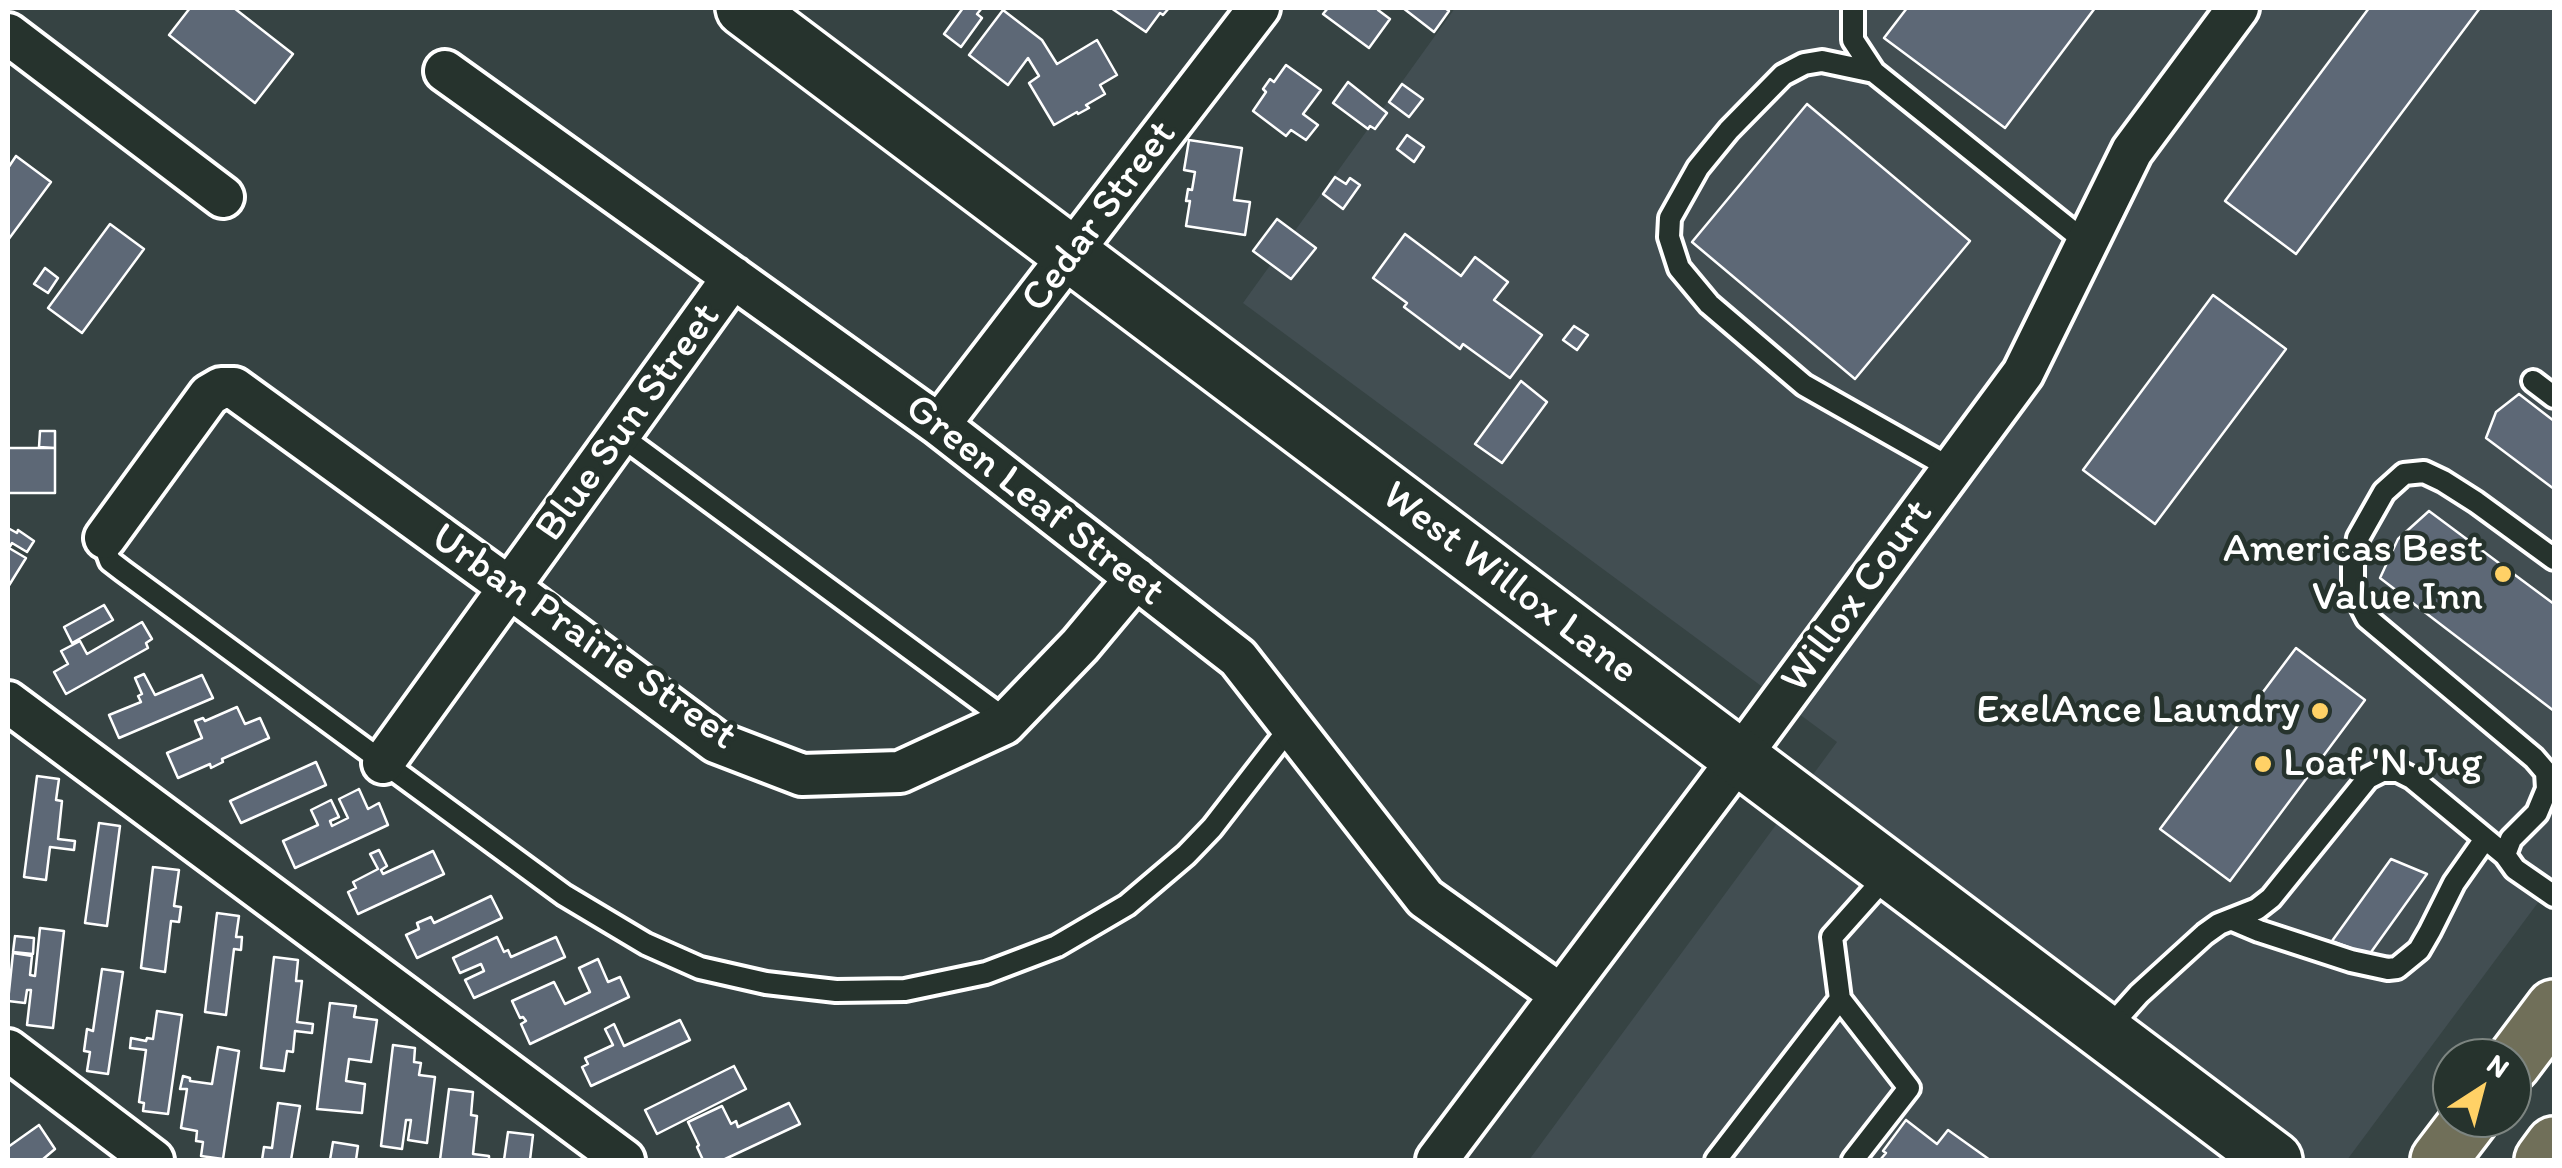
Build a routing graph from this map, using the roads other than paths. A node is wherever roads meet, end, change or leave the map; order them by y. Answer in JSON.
{"nodes":[{"id":1,"x":1259,"y":8,"type":"edge"},
{"id":2,"x":1853,"y":8,"type":"edge"},
{"id":3,"x":2238,"y":8,"type":"edge"},
{"id":4,"x":757,"y":11,"type":"edge"},
{"id":5,"x":8,"y":34,"type":"edge"},
{"id":6,"x":446,"y":71,"type":"dead end"},
{"id":7,"x":1874,"y":72,"type":"junction"},
{"id":8,"x":223,"y":197,"type":"dead end"},
{"id":9,"x":2087,"y":243,"type":"junction"},
{"id":10,"x":1072,"y":254,"type":"junction"},
{"id":11,"x":733,"y":277,"type":"junction"},
{"id":12,"x":2533,"y":381,"type":"dead end"},
{"id":13,"x":2554,"y":397,"type":"edge"},
{"id":14,"x":939,"y":425,"type":"junction"},
{"id":15,"x":620,"y":436,"type":"junction"},
{"id":16,"x":1952,"y":470,"type":"junction"},
{"id":17,"x":105,"y":538,"type":"joint"},
{"id":18,"x":2554,"y":559,"type":"edge"},
{"id":19,"x":1136,"y":578,"type":"junction"},
{"id":20,"x":510,"y":588,"type":"junction"},
{"id":21,"x":8,"y":702,"type":"edge"},
{"id":22,"x":1008,"y":721,"type":"junction"},
{"id":23,"x":1291,"y":726,"type":"junction"},
{"id":24,"x":1740,"y":758,"type":"junction"},
{"id":25,"x":384,"y":763,"type":"junction"},
{"id":26,"x":2485,"y":839,"type":"junction"},
{"id":27,"x":2505,"y":855,"type":"junction"},
{"id":28,"x":1890,"y":872,"type":"junction"},
{"id":29,"x":2554,"y":896,"type":"edge"},
{"id":30,"x":2233,"y":920,"type":"junction"},
{"id":31,"x":1561,"y":995,"type":"junction"},
{"id":32,"x":1840,"y":999,"type":"junction"},
{"id":33,"x":2554,"y":1008,"type":"edge"},
{"id":34,"x":2104,"y":1033,"type":"junction"},
{"id":35,"x":2532,"y":1038,"type":"edge"},
{"id":36,"x":8,"y":1050,"type":"edge"},
{"id":37,"x":2456,"y":1138,"type":"edge"},
{"id":38,"x":2554,"y":1145,"type":"edge"},
{"id":39,"x":153,"y":1160,"type":"edge"},
{"id":40,"x":624,"y":1160,"type":"edge"},
{"id":41,"x":1437,"y":1160,"type":"edge"},
{"id":42,"x":1716,"y":1160,"type":"edge"},
{"id":43,"x":1853,"y":1160,"type":"edge"},
{"id":44,"x":2274,"y":1160,"type":"edge"},
{"id":45,"x":2439,"y":1160,"type":"edge"},
{"id":46,"x":2543,"y":1160,"type":"edge"}],
"edges":[{"from":1,"to":10,"type":"street","name":"Cedar Street"},
{"from":2,"to":7,"type":"lane"},
{"from":3,"to":9,"type":"street","name":"Willox Court"},
{"from":4,"to":10,"type":"main road","name":"West Willox Lane"},
{"from":5,"to":8,"type":"street"},
{"from":6,"to":11,"type":"street","name":"Green Leaf Street"},
{"from":7,"to":9,"type":"lane"},
{"from":7,"to":16,"type":"lane"},
{"from":9,"to":16,"type":"street","name":"Willox Court"},
{"from":10,"to":14,"type":"street","name":"Cedar Street"},
{"from":10,"to":24,"type":"main road","name":"West Willox Lane"},
{"from":11,"to":14,"type":"street","name":"Green Leaf Street"},
{"from":11,"to":15,"type":"street","name":"Blue Sun Street"},
{"from":12,"to":13,"type":"lane"},
{"from":14,"to":19,"type":"street","name":"Green Leaf Street"},
{"from":15,"to":20,"type":"street","name":"Blue Sun Street"},
{"from":15,"to":22,"type":"lane"},
{"from":16,"to":24,"type":"street","name":"Willox Court"},
{"from":17,"to":20,"type":"street","name":"Urban Prairie Street"},
{"from":17,"to":25,"type":"lane"},
{"from":18,"to":27,"type":"lane"},
{"from":19,"to":22,"type":"street","name":"Urban Prairie Street"},
{"from":19,"to":23,"type":"street","name":"Green Leaf Street"},
{"from":20,"to":22,"type":"street","name":"Urban Prairie Street"},
{"from":20,"to":25,"type":"street","name":"Blue Sun Street"},
{"from":21,"to":40,"type":"street"},
{"from":23,"to":25,"type":"lane"},
{"from":23,"to":31,"type":"street","name":"Green Leaf Street"},
{"from":24,"to":28,"type":"main road","name":"West Willox Lane"},
{"from":24,"to":31,"type":"street","name":"Willox Court"},
{"from":26,"to":27,"type":"lane"},
{"from":26,"to":30,"type":"lane"},
{"from":26,"to":30,"type":"lane"},
{"from":27,"to":29,"type":"lane"},
{"from":28,"to":32,"type":"lane"},
{"from":28,"to":34,"type":"main road","name":"West Willox Lane"},
{"from":30,"to":34,"type":"lane"},
{"from":31,"to":41,"type":"street","name":"Willox Court"},
{"from":32,"to":42,"type":"lane"},
{"from":32,"to":43,"type":"lane"},
{"from":33,"to":35,"type":"highway"},
{"from":34,"to":44,"type":"main road","name":"West Willox Lane"},
{"from":36,"to":39,"type":"street"},
{"from":37,"to":45,"type":"highway"},
{"from":38,"to":46,"type":"highway"}]}
